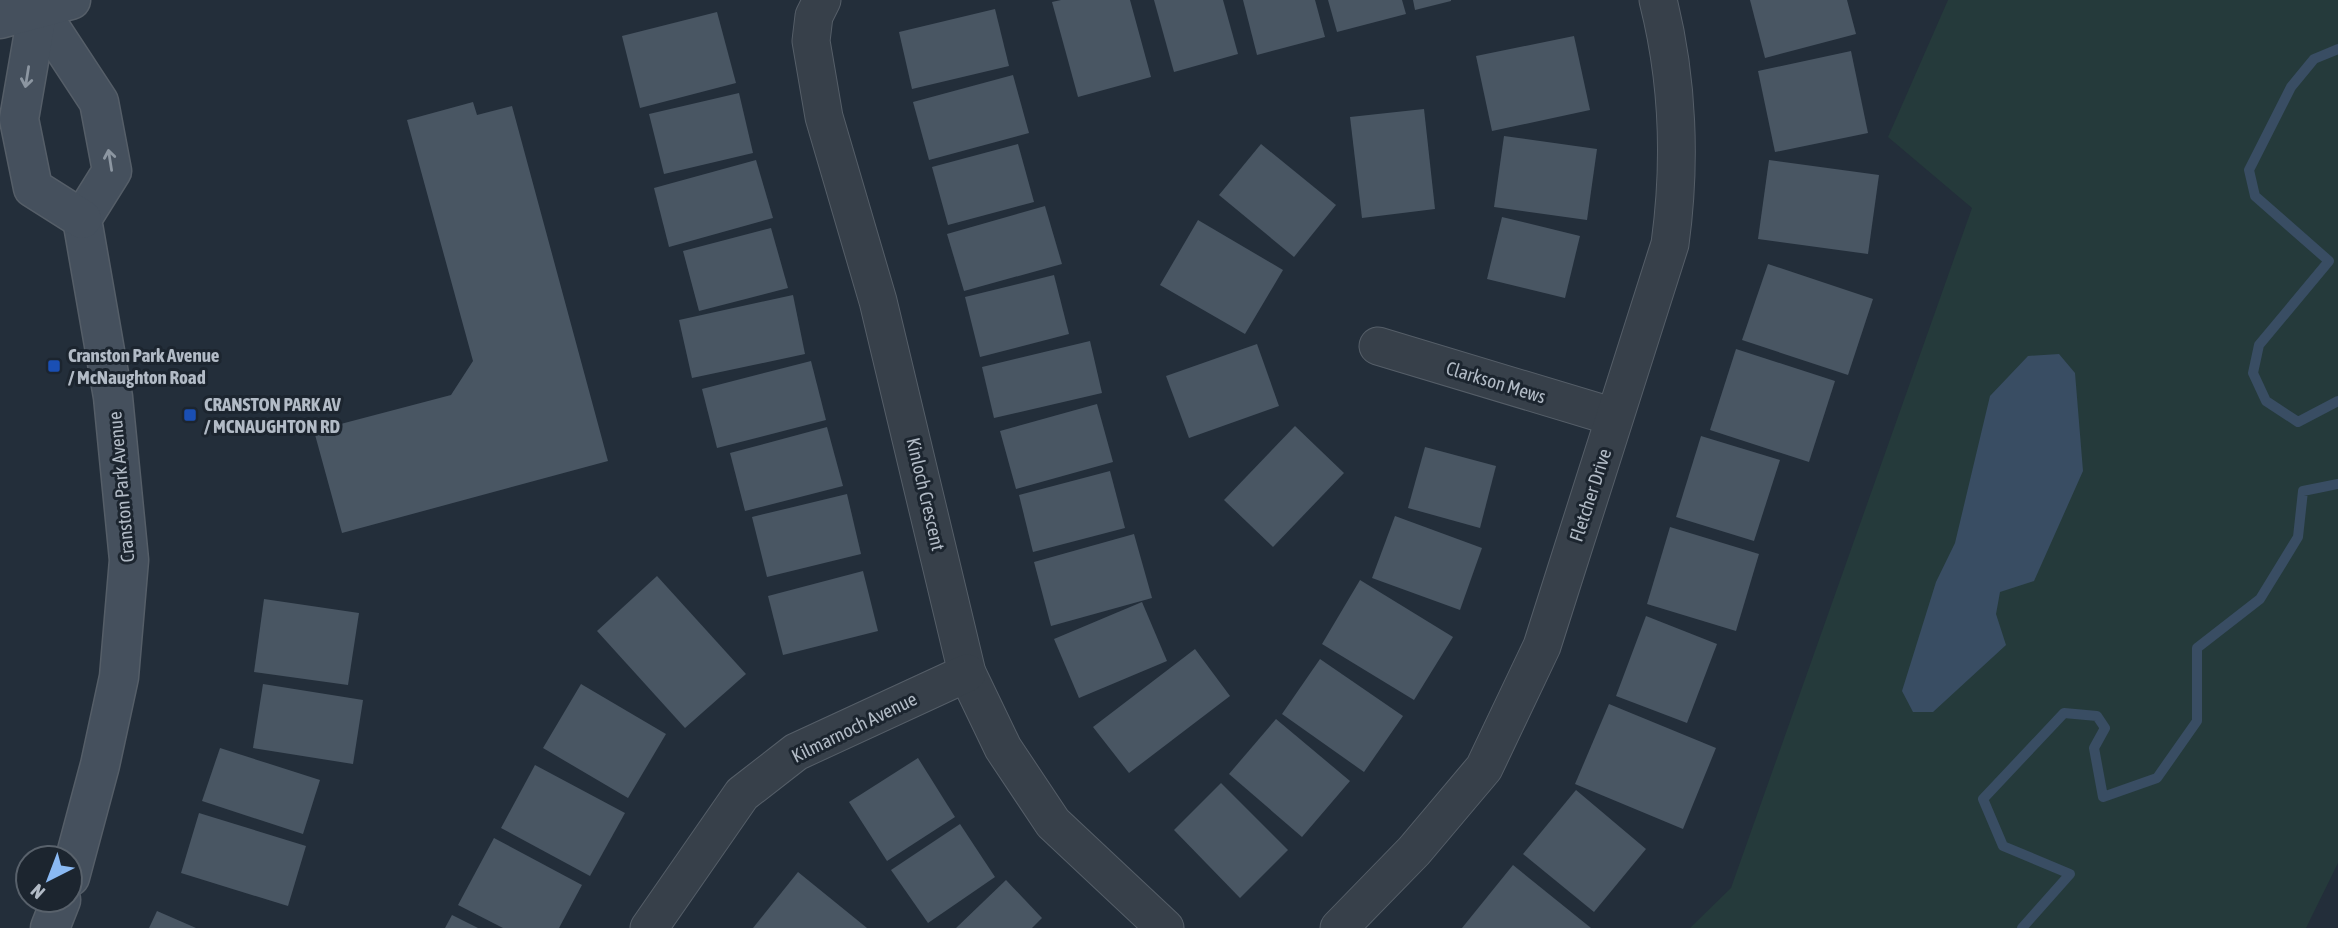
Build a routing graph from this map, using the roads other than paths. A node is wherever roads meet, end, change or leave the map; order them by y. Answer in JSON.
{"nodes":[{"id":1,"x":822,"y":0,"type":"edge"},
{"id":2,"x":1658,"y":0,"type":"edge"},
{"id":3,"x":54,"y":5,"type":"edge"},
{"id":4,"x":0,"y":19,"type":"edge"},
{"id":5,"x":82,"y":219,"type":"junction"},
{"id":6,"x":1378,"y":346,"type":"dead end"},
{"id":7,"x":1614,"y":417,"type":"junction"},
{"id":8,"x":968,"y":673,"type":"junction"},
{"id":9,"x":79,"y":844,"type":"edge"},
{"id":10,"x":649,"y":928,"type":"edge"},
{"id":11,"x":1165,"y":928,"type":"edge"},
{"id":12,"x":1339,"y":928,"type":"edge"}],
"edges":[{"from":1,"to":8,"type":"street","name":"Kinloch Crescent"},
{"from":2,"to":7,"type":"street","name":"Fletcher Drive"},
{"from":3,"to":4,"type":"street"},
{"from":5,"to":3,"type":"street","one_way":true},
{"from":3,"to":5,"type":"street","one_way":true},
{"from":5,"to":9,"type":"street","name":"Cranston Park Avenue"},
{"from":6,"to":7,"type":"street","name":"Clarkson Mews"},
{"from":7,"to":12,"type":"street","name":"Fletcher Drive"},
{"from":8,"to":10,"type":"street","name":"Kilmarnoch Avenue"},
{"from":8,"to":11,"type":"street","name":"Kinloch Crescent"}]}
